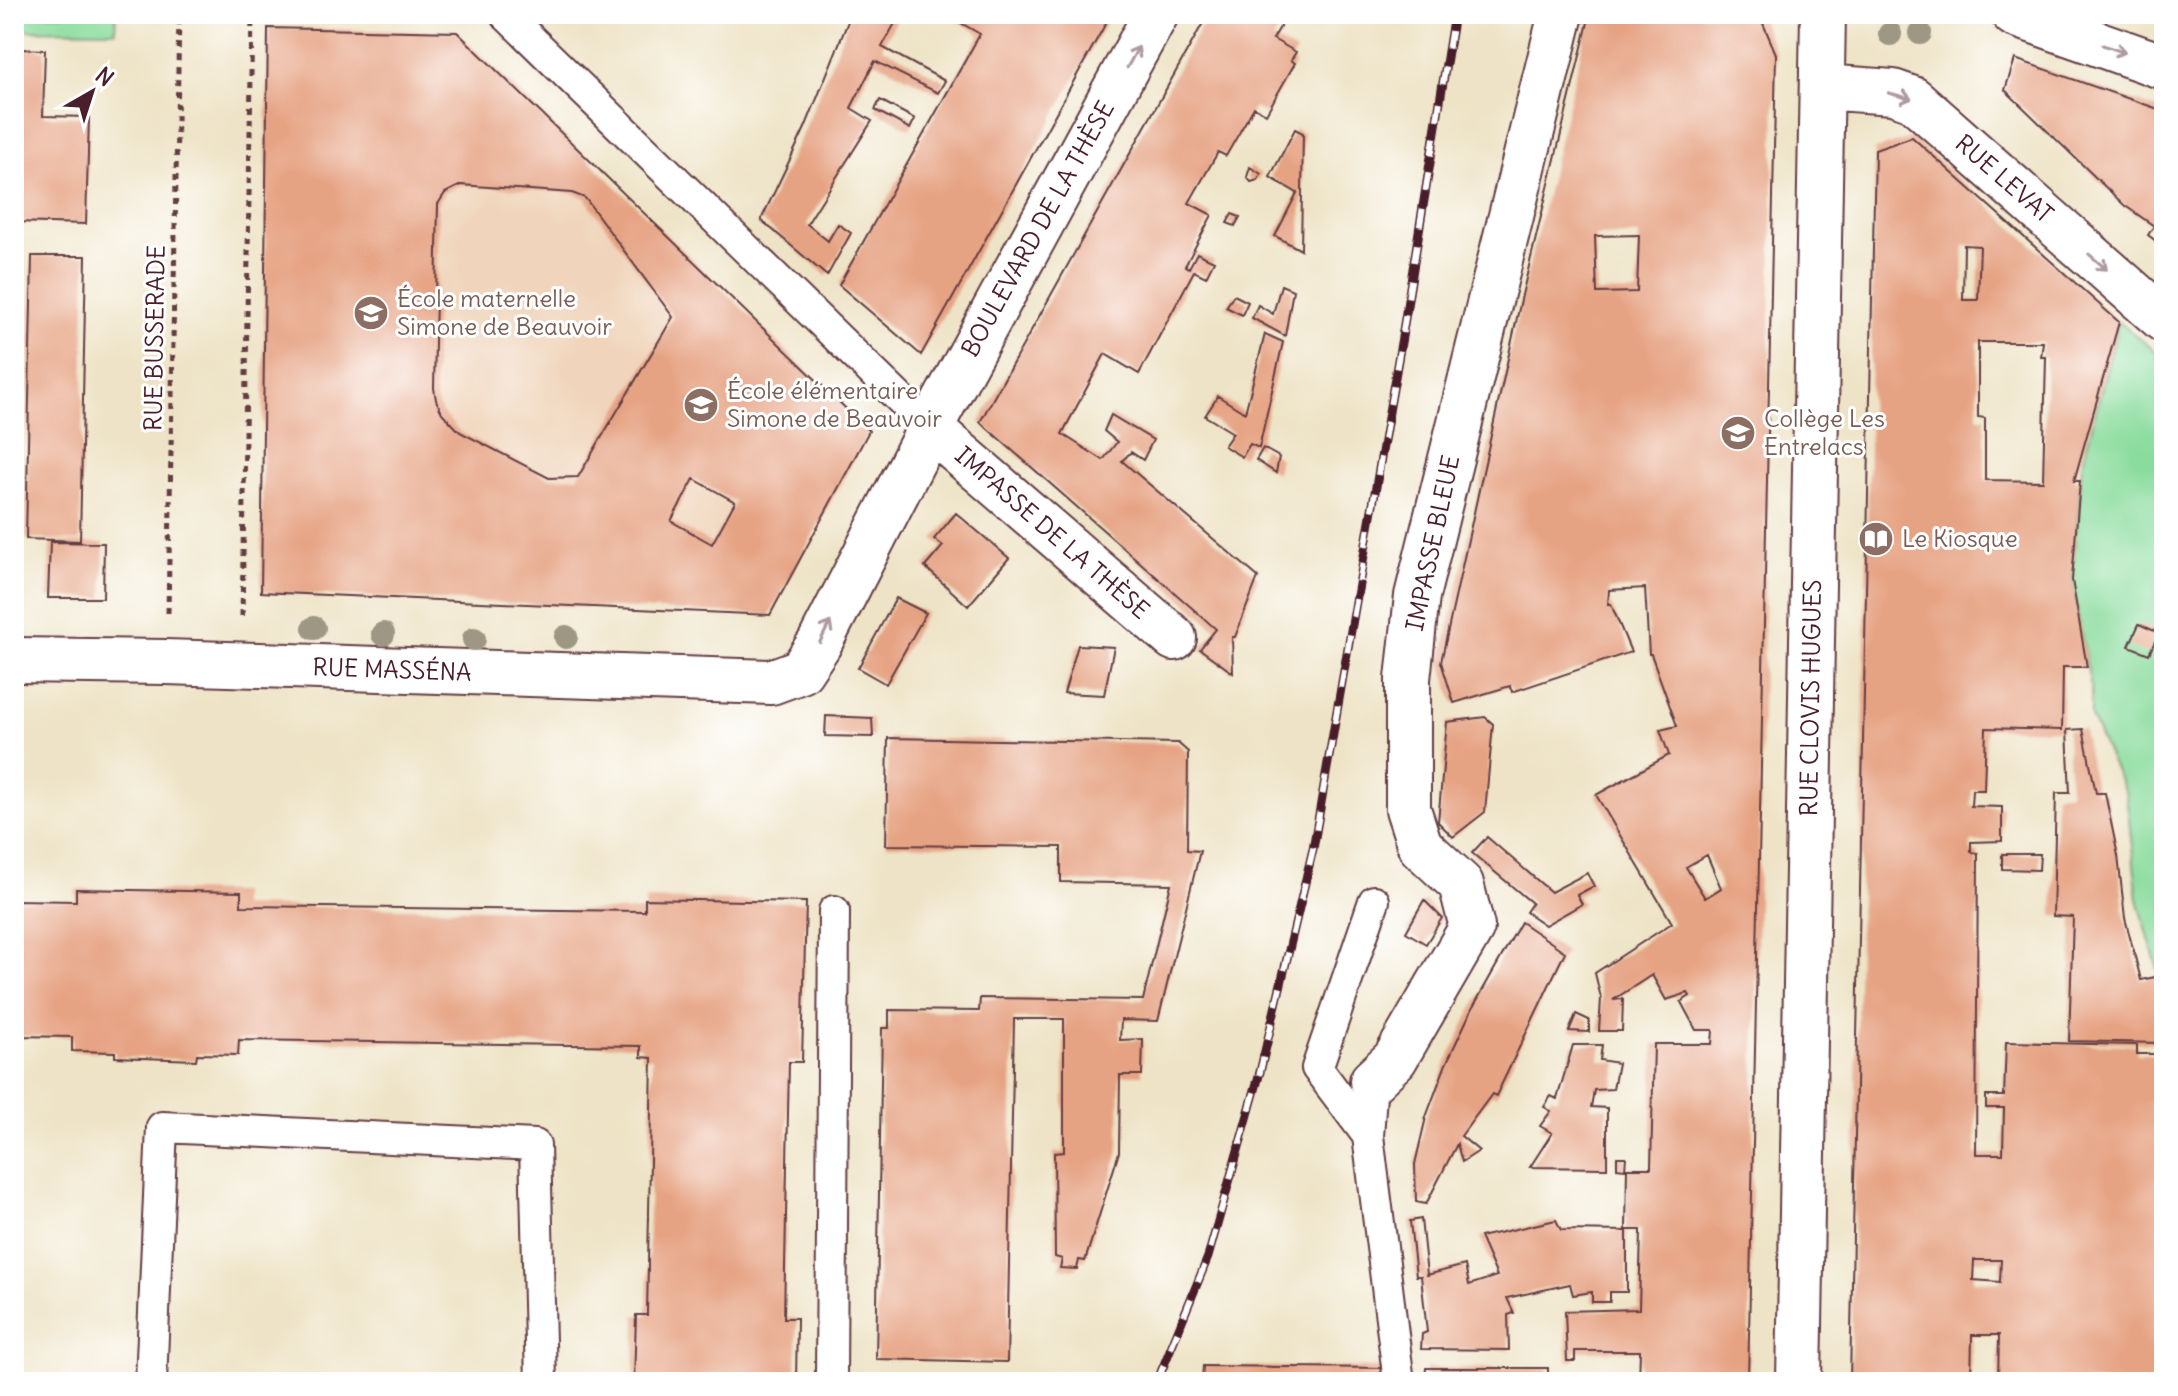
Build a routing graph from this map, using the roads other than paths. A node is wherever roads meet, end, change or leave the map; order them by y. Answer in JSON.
{"nodes":[{"id":1,"x":505,"y":14,"type":"edge"},
{"id":2,"x":1156,"y":14,"type":"edge"},
{"id":3,"x":1561,"y":14,"type":"edge"},
{"id":4,"x":1823,"y":14,"type":"edge"},
{"id":5,"x":2014,"y":14,"type":"edge"},
{"id":6,"x":2164,"y":67,"type":"edge"},
{"id":7,"x":1822,"y":87,"type":"junction"},
{"id":8,"x":2164,"y":320,"type":"edge"},
{"id":9,"x":930,"y":428,"type":"junction"},
{"id":10,"x":1174,"y":638,"type":"dead end"},
{"id":11,"x":14,"y":660,"type":"edge"},
{"id":12,"x":771,"y":682,"type":"joint"},
{"id":13,"x":1374,"y":901,"type":"dead end"},
{"id":14,"x":834,"y":911,"type":"dead end"},
{"id":15,"x":1372,"y":1081,"type":"joint"},
{"id":16,"x":1368,"y":1136,"type":"junction"},
{"id":17,"x":151,"y":1382,"type":"edge"},
{"id":18,"x":541,"y":1382,"type":"edge"},
{"id":19,"x":831,"y":1382,"type":"edge"},
{"id":20,"x":1399,"y":1382,"type":"edge"},
{"id":21,"x":1799,"y":1382,"type":"edge"}],
"edges":[{"from":1,"to":9,"type":"lane"},
{"from":9,"to":2,"type":"street","name":"BOULEVARD DE LA THÈSE","one_way":true},
{"from":3,"to":15,"type":"street","name":"IMPASSE BLEUE"},
{"from":4,"to":7,"type":"street","name":"RUE CLOVIS HUGUES"},
{"from":5,"to":6,"type":"street","one_way":true},
{"from":7,"to":8,"type":"street","name":"RUE LEVAT","one_way":true},
{"from":7,"to":21,"type":"street","name":"RUE CLOVIS HUGUES"},
{"from":9,"to":10,"type":"street","name":"IMPASSE DE LA THÈSE"},
{"from":12,"to":9,"type":"street","name":"BOULEVARD DE LA THÈSE","one_way":true},
{"from":11,"to":12,"type":"street","name":"RUE MASSÉNA"},
{"from":13,"to":16,"type":"lane"},
{"from":14,"to":19,"type":"lane"},
{"from":15,"to":16,"type":"lane"},
{"from":16,"to":20,"type":"lane"},
{"from":17,"to":18,"type":"lane"}]}
